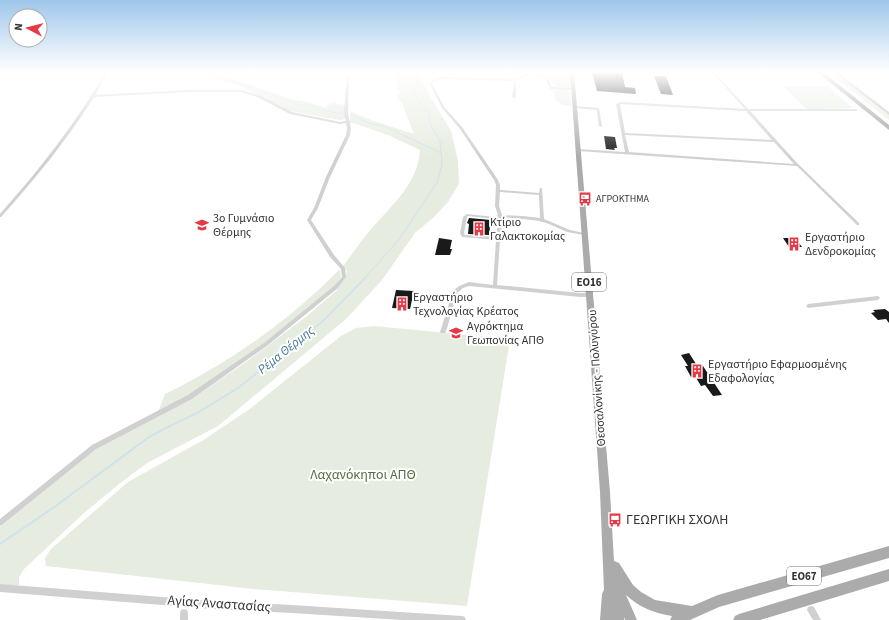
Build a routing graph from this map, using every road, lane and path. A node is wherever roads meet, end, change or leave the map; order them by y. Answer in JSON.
{"nodes":[{"id":1,"x":90,"y":101,"type":"edge"},
{"id":2,"x":268,"y":101,"type":"edge"},
{"id":3,"x":348,"y":101,"type":"edge"},
{"id":4,"x":440,"y":101,"type":"edge"},
{"id":5,"x":575,"y":101,"type":"edge"},
{"id":6,"x":739,"y":101,"type":"edge"},
{"id":7,"x":856,"y":101,"type":"edge"},
{"id":8,"x":862,"y":101,"type":"edge"},
{"id":9,"x":872,"y":101,"type":"edge"},
{"id":10,"x":575,"y":106,"type":"junction"},
{"id":11,"x":747,"y":110,"type":"junction"},
{"id":12,"x":856,"y":110,"type":"dead end"},
{"id":13,"x":889,"y":114,"type":"edge"},
{"id":14,"x":348,"y":122,"type":"junction"},
{"id":15,"x":889,"y":122,"type":"edge"},
{"id":16,"x":601,"y":126,"type":"dead end"},
{"id":17,"x":889,"y":128,"type":"edge"},
{"id":18,"x":624,"y":134,"type":"junction"},
{"id":19,"x":776,"y":141,"type":"junction"},
{"id":20,"x":578,"y":150,"type":"junction"},
{"id":21,"x":627,"y":153,"type":"junction"},
{"id":22,"x":797,"y":164,"type":"junction"},
{"id":23,"x":498,"y":191,"type":"junction"},
{"id":24,"x":0,"y":216,"type":"edge"},
{"id":25,"x":500,"y":216,"type":"junction"},
{"id":26,"x":542,"y":221,"type":"junction"},
{"id":27,"x":858,"y":224,"type":"dead end"},
{"id":28,"x":584,"y":234,"type":"junction"},
{"id":29,"x":499,"y":239,"type":"junction"},
{"id":30,"x":495,"y":286,"type":"junction"},
{"id":31,"x":591,"y":294,"type":"junction"},
{"id":32,"x":878,"y":298,"type":"dead end"},
{"id":33,"x":808,"y":306,"type":"dead end"},
{"id":34,"x":443,"y":332,"type":"dead end"},
{"id":35,"x":0,"y":523,"type":"edge"},
{"id":36,"x":889,"y":552,"type":"edge"},
{"id":37,"x":612,"y":570,"type":"junction"},
{"id":38,"x":889,"y":574,"type":"edge"},
{"id":39,"x":0,"y":588,"type":"edge"},
{"id":40,"x":811,"y":610,"type":"dead end"},
{"id":41,"x":693,"y":612,"type":"junction"},
{"id":42,"x":462,"y":620,"type":"edge"},
{"id":43,"x":606,"y":620,"type":"edge"},
{"id":44,"x":618,"y":620,"type":"edge"},
{"id":45,"x":631,"y":620,"type":"edge"},
{"id":46,"x":676,"y":620,"type":"edge"},
{"id":47,"x":739,"y":620,"type":"edge"},
{"id":48,"x":817,"y":620,"type":"edge"}],
"edges":[{"from":1,"to":24,"type":"street"},
{"from":2,"to":14,"type":"street"},
{"from":3,"to":14,"type":"street"},
{"from":4,"to":23,"type":"street"},
{"from":5,"to":10,"type":"main road","name":"Θεσσαλονίκης - Πολυγύρου","number":"ΕΟ16"},
{"from":6,"to":11,"type":"street"},
{"from":7,"to":17,"type":"highway"},
{"from":8,"to":15,"type":"highway"},
{"from":9,"to":13,"type":"street"},
{"from":10,"to":16,"type":"street"},
{"from":10,"to":20,"type":"main road","name":"Θεσσαλονίκης - Πολυγύρου","number":"ΕΟ16"},
{"from":11,"to":12,"type":"street"},
{"from":11,"to":18,"type":"street"},
{"from":11,"to":19,"type":"street"},
{"from":14,"to":35,"type":"street"},
{"from":18,"to":19,"type":"street"},
{"from":18,"to":21,"type":"street"},
{"from":19,"to":22,"type":"street"},
{"from":20,"to":21,"type":"street"},
{"from":20,"to":28,"type":"main road","name":"Θεσσαλονίκης - Πολυγύρου","number":"ΕΟ16"},
{"from":21,"to":22,"type":"street"},
{"from":22,"to":27,"type":"street"},
{"from":23,"to":25,"type":"street"},
{"from":23,"to":26,"type":"street"},
{"from":25,"to":26,"type":"street"},
{"from":25,"to":29,"type":"street"},
{"from":25,"to":29,"type":"street"},
{"from":26,"to":28,"type":"street"},
{"from":28,"to":31,"type":"main road","name":"Θεσσαλονίκης - Πολυγύρου","number":"ΕΟ16"},
{"from":29,"to":30,"type":"street"},
{"from":30,"to":31,"type":"street"},
{"from":30,"to":34,"type":"street"},
{"from":31,"to":37,"type":"main road","name":"Θεσσαλονίκης - Πολυγύρου","number":"ΕΟ16"},
{"from":32,"to":33,"type":"street"},
{"from":36,"to":41,"type":"main road","number":"ΕΟ67"},
{"from":37,"to":41,"type":"main road"},
{"from":37,"to":43,"type":"main road","number":"ΕΟ16"},
{"from":37,"to":44,"type":"main road","name":"Θεσσαλονίκης - Πολυγύρου","number":"ΕΟ16"},
{"from":37,"to":45,"type":"main road","name":"Θεσσαλονίκης - Πολυγύρου","number":"ΕΟ16"},
{"from":38,"to":47,"type":"main road","number":"ΕΟ67"},
{"from":39,"to":42,"type":"street","name":"Αγίας Αναστασίας"},
{"from":40,"to":48,"type":"street"},
{"from":41,"to":46,"type":"main road","number":"ΕΟ67"}]}
